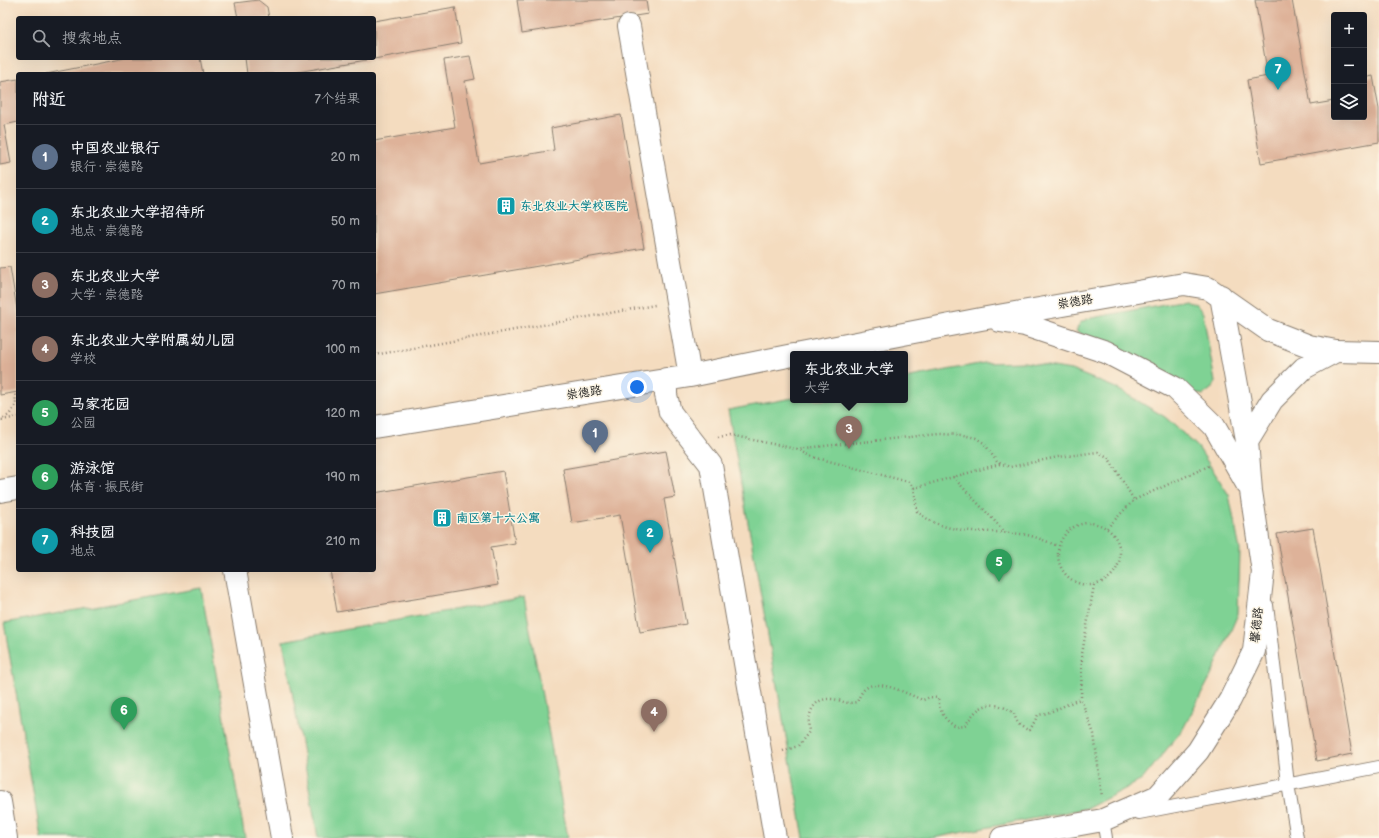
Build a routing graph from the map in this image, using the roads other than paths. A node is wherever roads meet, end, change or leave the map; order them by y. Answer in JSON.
{"nodes":[{"id":1,"x":629,"y":26,"type":"dead end"},
{"id":2,"x":1221,"y":296,"type":"junction"},
{"id":3,"x":981,"y":319,"type":"junction"},
{"id":4,"x":816,"y":351,"type":"edge"},
{"id":5,"x":1336,"y":351,"type":"junction"},
{"id":6,"x":1379,"y":352,"type":"edge"},
{"id":7,"x":790,"y":356,"type":"edge"},
{"id":8,"x":690,"y":376,"type":"junction"},
{"id":9,"x":666,"y":379,"type":"junction"},
{"id":10,"x":376,"y":427,"type":"edge"},
{"id":11,"x":1240,"y":448,"type":"junction"},
{"id":12,"x":16,"y":488,"type":"edge"},
{"id":13,"x":0,"y":491,"type":"edge"},
{"id":14,"x":235,"y":572,"type":"edge"},
{"id":15,"x":1263,"y":572,"type":"junction"},
{"id":16,"x":1379,"y":767,"type":"edge"},
{"id":17,"x":1288,"y":784,"type":"junction"},
{"id":18,"x":1,"y":811,"type":"edge"},
{"id":19,"x":1104,"y":829,"type":"edge"},
{"id":20,"x":6,"y":838,"type":"edge"},
{"id":21,"x":282,"y":838,"type":"edge"},
{"id":22,"x":775,"y":838,"type":"edge"},
{"id":23,"x":1002,"y":838,"type":"edge"},
{"id":24,"x":1297,"y":838,"type":"edge"}],
"edges":[{"from":1,"to":8,"type":"street"},
{"from":2,"to":3,"type":"street","name":"崇德路"},
{"from":2,"to":5,"type":"street","name":"崇德路"},
{"from":2,"to":11,"type":"street"},
{"from":3,"to":4,"type":"street","name":"崇德路"},
{"from":3,"to":11,"type":"street"},
{"from":5,"to":6,"type":"street","name":"崇德路"},
{"from":5,"to":11,"type":"street"},
{"from":7,"to":8,"type":"street","name":"崇德路"},
{"from":8,"to":9,"type":"street","name":"崇德路"},
{"from":9,"to":10,"type":"street","name":"崇德路"},
{"from":9,"to":22,"type":"street"},
{"from":11,"to":15,"type":"street","name":"馨德路"},
{"from":12,"to":13,"type":"street"},
{"from":14,"to":21,"type":"street"},
{"from":15,"to":17,"type":"lane"},
{"from":15,"to":19,"type":"street","name":"馨德路"},
{"from":16,"to":17,"type":"lane"},
{"from":17,"to":19,"type":"lane"},
{"from":17,"to":24,"type":"lane"},
{"from":18,"to":20,"type":"street"},
{"from":19,"to":23,"type":"street","name":"馨德路"}]}
